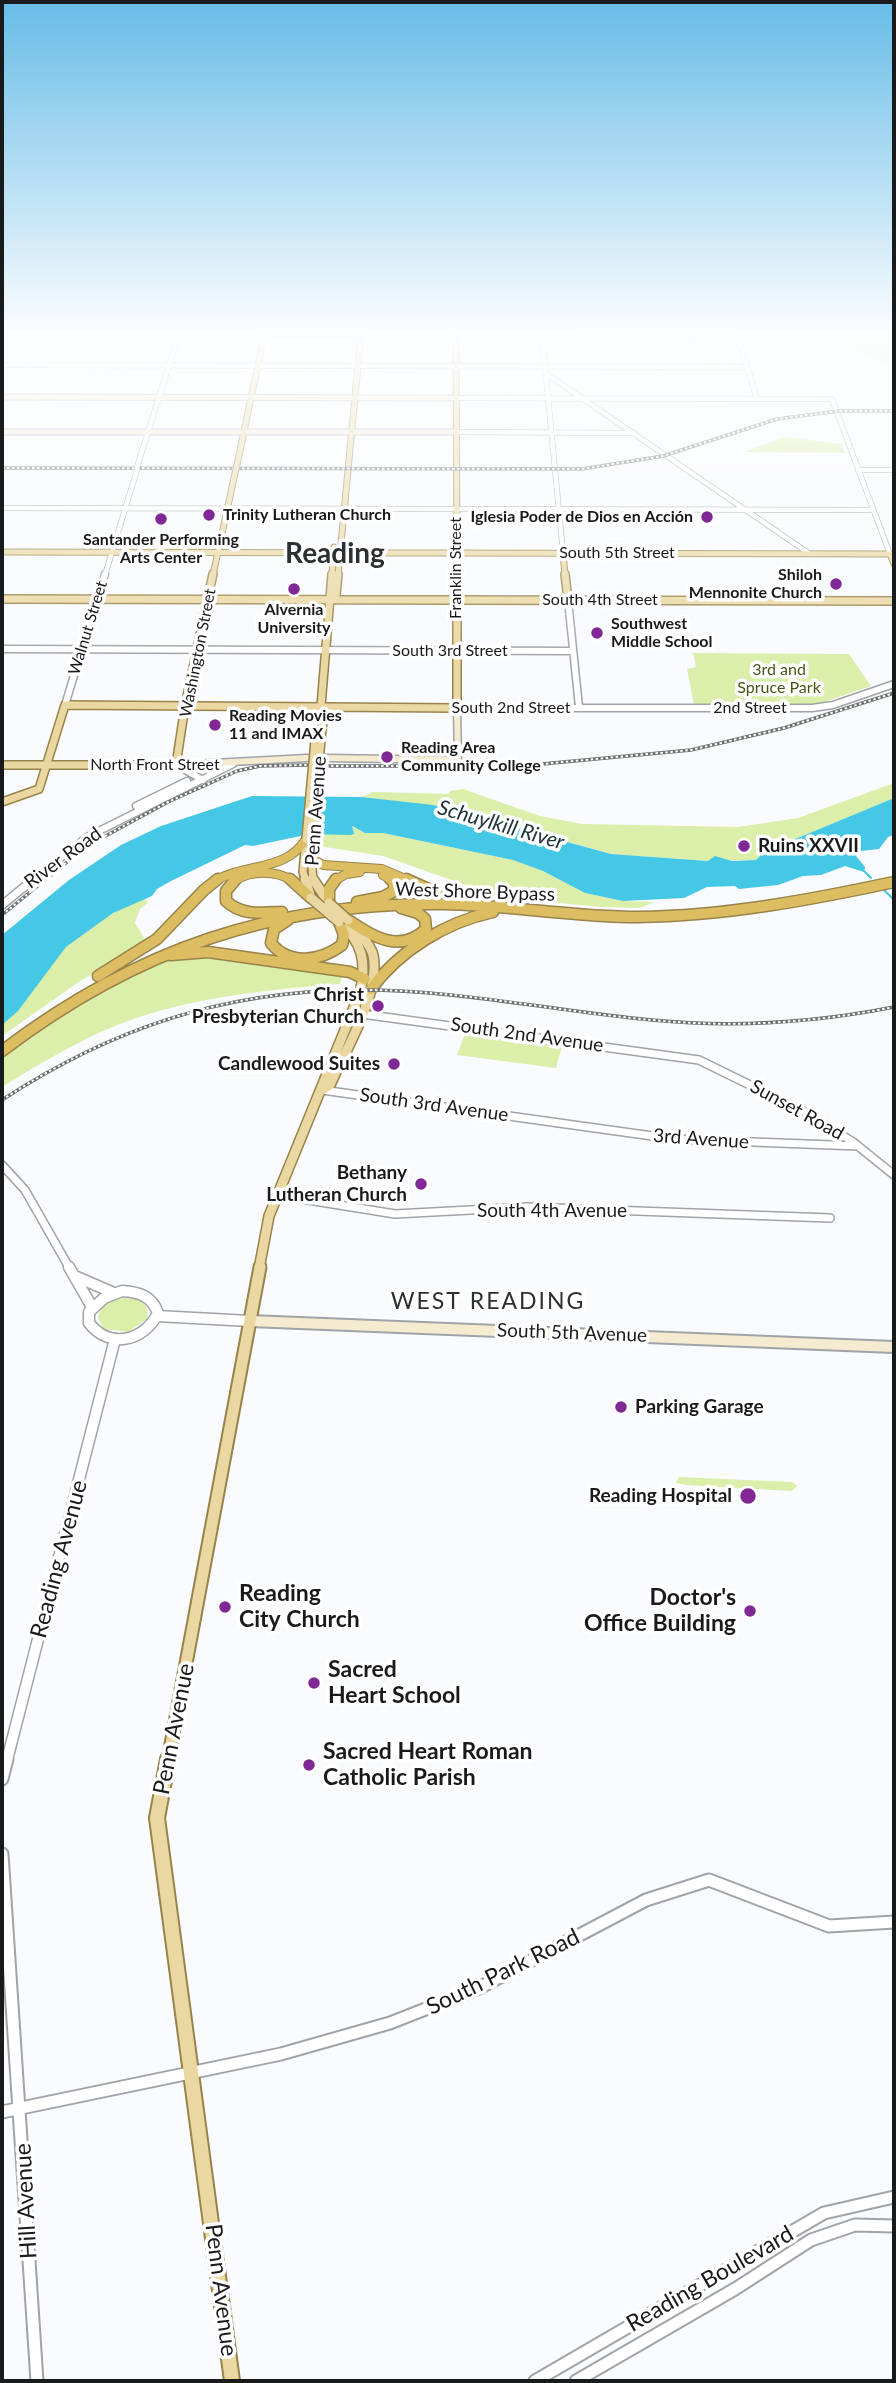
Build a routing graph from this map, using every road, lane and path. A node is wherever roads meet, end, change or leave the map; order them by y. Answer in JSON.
{"nodes":[{"id":1,"x":145,"y":445,"type":"edge"},
{"id":2,"x":241,"y":445,"type":"edge"},
{"id":3,"x":349,"y":445,"type":"edge"},
{"id":4,"x":455,"y":445,"type":"edge"},
{"id":5,"x":552,"y":445,"type":"edge"},
{"id":6,"x":653,"y":445,"type":"edge"},
{"id":7,"x":850,"y":445,"type":"edge"},
{"id":8,"x":859,"y":470,"type":"junction"},
{"id":9,"x":894,"y":470,"type":"edge"},
{"id":10,"x":2,"y":508,"type":"edge"},
{"id":11,"x":125,"y":508,"type":"junction"},
{"id":12,"x":228,"y":509,"type":"junction"},
{"id":13,"x":342,"y":509,"type":"junction"},
{"id":14,"x":456,"y":509,"type":"junction"},
{"id":15,"x":559,"y":509,"type":"junction"},
{"id":16,"x":747,"y":510,"type":"junction"},
{"id":17,"x":873,"y":510,"type":"junction"},
{"id":18,"x":2,"y":552,"type":"edge"},
{"id":19,"x":112,"y":552,"type":"junction"},
{"id":20,"x":218,"y":552,"type":"junction"},
{"id":21,"x":337,"y":552,"type":"junction"},
{"id":22,"x":456,"y":553,"type":"junction"},
{"id":23,"x":564,"y":553,"type":"junction"},
{"id":24,"x":810,"y":554,"type":"junction"},
{"id":25,"x":892,"y":554,"type":"edge"},
{"id":26,"x":894,"y":564,"type":"edge"},
{"id":27,"x":2,"y":599,"type":"edge"},
{"id":28,"x":97,"y":599,"type":"junction"},
{"id":29,"x":209,"y":599,"type":"junction"},
{"id":30,"x":332,"y":600,"type":"junction"},
{"id":31,"x":456,"y":600,"type":"junction"},
{"id":32,"x":568,"y":600,"type":"junction"},
{"id":33,"x":868,"y":601,"type":"junction"},
{"id":34,"x":894,"y":601,"type":"edge"},
{"id":35,"x":894,"y":606,"type":"edge"},
{"id":36,"x":2,"y":649,"type":"edge"},
{"id":37,"x":82,"y":650,"type":"junction"},
{"id":38,"x":199,"y":650,"type":"junction"},
{"id":39,"x":327,"y":650,"type":"junction"},
{"id":40,"x":456,"y":651,"type":"junction"},
{"id":41,"x":573,"y":651,"type":"junction"},
{"id":42,"x":894,"y":684,"type":"edge"},
{"id":43,"x":188,"y":693,"type":"junction"},
{"id":44,"x":65,"y":705,"type":"junction"},
{"id":45,"x":185,"y":706,"type":"junction"},
{"id":46,"x":205,"y":706,"type":"junction"},
{"id":47,"x":295,"y":706,"type":"junction"},
{"id":48,"x":321,"y":706,"type":"junction"},
{"id":49,"x":347,"y":706,"type":"junction"},
{"id":50,"x":457,"y":708,"type":"junction"},
{"id":51,"x":579,"y":708,"type":"junction"},
{"id":52,"x":701,"y":708,"type":"joint"},
{"id":53,"x":321,"y":714,"type":"junction"},
{"id":54,"x":184,"y":721,"type":"junction"},
{"id":55,"x":319,"y":729,"type":"junction"},
{"id":56,"x":307,"y":758,"type":"dead end"},
{"id":57,"x":326,"y":758,"type":"dead end"},
{"id":58,"x":2,"y":765,"type":"edge"},
{"id":59,"x":47,"y":765,"type":"junction"},
{"id":60,"x":176,"y":765,"type":"junction"},
{"id":61,"x":229,"y":765,"type":"junction"},
{"id":62,"x":184,"y":773,"type":"junction"},
{"id":63,"x":199,"y":779,"type":"junction"},
{"id":64,"x":177,"y":785,"type":"junction"},
{"id":65,"x":2,"y":802,"type":"edge"},
{"id":66,"x":126,"y":816,"type":"junction"},
{"id":67,"x":306,"y":839,"type":"junction"},
{"id":68,"x":309,"y":855,"type":"junction"},
{"id":69,"x":894,"y":880,"type":"edge"},
{"id":70,"x":311,"y":898,"type":"junction"},
{"id":71,"x":326,"y":898,"type":"junction"},
{"id":72,"x":344,"y":904,"type":"junction"},
{"id":73,"x":2,"y":905,"type":"edge"},
{"id":74,"x":540,"y":907,"type":"junction"},
{"id":75,"x":359,"y":908,"type":"junction"},
{"id":76,"x":292,"y":912,"type":"junction"},
{"id":77,"x":321,"y":912,"type":"junction"},
{"id":78,"x":637,"y":914,"type":"junction"},
{"id":79,"x":597,"y":915,"type":"junction"},
{"id":80,"x":344,"y":921,"type":"junction"},
{"id":81,"x":125,"y":969,"type":"junction"},
{"id":82,"x":97,"y":976,"type":"junction"},
{"id":83,"x":365,"y":979,"type":"junction"},
{"id":84,"x":366,"y":995,"type":"junction"},
{"id":85,"x":362,"y":1014,"type":"junction"},
{"id":86,"x":2,"y":1042,"type":"edge"},
{"id":87,"x":2,"y":1051,"type":"edge"},
{"id":88,"x":692,"y":1058,"type":"joint"},
{"id":89,"x":322,"y":1090,"type":"junction"},
{"id":90,"x":545,"y":1122,"type":"joint"},
{"id":91,"x":858,"y":1146,"type":"junction"},
{"id":92,"x":2,"y":1165,"type":"edge"},
{"id":93,"x":894,"y":1175,"type":"edge"},
{"id":94,"x":276,"y":1195,"type":"junction"},
{"id":95,"x":830,"y":1218,"type":"dead end"},
{"id":96,"x":75,"y":1275,"type":"junction"},
{"id":97,"x":114,"y":1293,"type":"junction"},
{"id":98,"x":92,"y":1307,"type":"junction"},
{"id":99,"x":157,"y":1316,"type":"junction"},
{"id":100,"x":250,"y":1321,"type":"junction"},
{"id":101,"x":115,"y":1339,"type":"junction"},
{"id":102,"x":894,"y":1347,"type":"edge"},
{"id":103,"x":2,"y":1779,"type":"edge"},
{"id":104,"x":2,"y":1854,"type":"edge"},
{"id":105,"x":894,"y":1922,"type":"edge"},
{"id":106,"x":193,"y":2073,"type":"junction"},
{"id":107,"x":19,"y":2108,"type":"junction"},
{"id":108,"x":2,"y":2112,"type":"edge"},
{"id":109,"x":894,"y":2197,"type":"edge"},
{"id":110,"x":894,"y":2226,"type":"edge"},
{"id":111,"x":37,"y":2381,"type":"edge"},
{"id":112,"x":232,"y":2381,"type":"edge"},
{"id":113,"x":535,"y":2381,"type":"edge"},
{"id":114,"x":576,"y":2381,"type":"edge"}],
"edges":[{"from":1,"to":11,"type":"street","name":"Walnut Street"},
{"from":2,"to":12,"type":"main road","name":"Washington Street","bridge":true},
{"from":3,"to":13,"type":"main road"},
{"from":4,"to":14,"type":"main road","name":"Franklin Street"},
{"from":5,"to":15,"type":"street"},
{"from":6,"to":16,"type":"street"},
{"from":7,"to":8,"type":"street"},
{"from":8,"to":9,"type":"street"},
{"from":8,"to":17,"type":"street"},
{"from":10,"to":11,"type":"street"},
{"from":11,"to":12,"type":"street"},
{"from":11,"to":19,"type":"street","name":"Walnut Street"},
{"from":12,"to":13,"type":"street"},
{"from":12,"to":20,"type":"main road","name":"Washington Street"},
{"from":13,"to":14,"type":"street"},
{"from":13,"to":21,"type":"main road"},
{"from":14,"to":15,"type":"street"},
{"from":14,"to":22,"type":"main road","name":"Franklin Street"},
{"from":15,"to":16,"type":"street"},
{"from":15,"to":23,"type":"street"},
{"from":16,"to":17,"type":"street"},
{"from":16,"to":24,"type":"street"},
{"from":17,"to":25,"type":"street"},
{"from":18,"to":19,"type":"main road","name":"South 5th Street"},
{"from":19,"to":20,"type":"main road","name":"South 5th Street"},
{"from":19,"to":28,"type":"street","name":"Walnut Street"},
{"from":20,"to":21,"type":"main road","name":"South 5th Street"},
{"from":20,"to":29,"type":"main road","name":"Washington Street"},
{"from":21,"to":22,"type":"main road","name":"South 5th Street"},
{"from":21,"to":30,"type":"main road"},
{"from":22,"to":23,"type":"main road","name":"South 5th Street"},
{"from":22,"to":31,"type":"main road","name":"Franklin Street"},
{"from":23,"to":24,"type":"main road","name":"South 5th Street"},
{"from":23,"to":32,"type":"main road"},
{"from":24,"to":25,"type":"main road","name":"South 5th Street"},
{"from":25,"to":26,"type":"main road"},
{"from":27,"to":28,"type":"main road","name":"South 4th Street"},
{"from":28,"to":29,"type":"main road","name":"South 4th Street"},
{"from":28,"to":37,"type":"street","name":"Walnut Street"},
{"from":29,"to":30,"type":"main road","name":"South 4th Street"},
{"from":29,"to":38,"type":"main road","name":"Washington Street"},
{"from":30,"to":31,"type":"main road","name":"South 4th Street"},
{"from":30,"to":39,"type":"main road"},
{"from":31,"to":32,"type":"main road","name":"South 4th Street"},
{"from":31,"to":40,"type":"main road","name":"Franklin Street"},
{"from":32,"to":33,"type":"main road","name":"South 4th Street"},
{"from":32,"to":41,"type":"street"},
{"from":33,"to":34,"type":"main road","name":"South 4th Street"},
{"from":33,"to":35,"type":"main road","name":"South 4th Street"},
{"from":36,"to":37,"type":"street","name":"South 3rd Street"},
{"from":37,"to":38,"type":"street","name":"South 3rd Street"},
{"from":37,"to":44,"type":"street","name":"Walnut Street"},
{"from":38,"to":39,"type":"street","name":"South 3rd Street"},
{"from":38,"to":43,"type":"main road","name":"Washington Street"},
{"from":39,"to":40,"type":"street","name":"South 3rd Street"},
{"from":39,"to":48,"type":"main road"},
{"from":40,"to":41,"type":"street","name":"South 3rd Street"},
{"from":40,"to":50,"type":"main road","name":"Franklin Street"},
{"from":41,"to":51,"type":"street"},
{"from":42,"to":52,"type":"street","name":"2nd Street"},
{"from":43,"to":45,"type":"main road","name":"Washington Street"},
{"from":43,"to":46,"type":"main road"},
{"from":44,"to":45,"type":"main road","name":"South 2nd Street"},
{"from":44,"to":59,"type":"main road","name":"Walnut Street"},
{"from":45,"to":46,"type":"main road","name":"South 2nd Street"},
{"from":45,"to":54,"type":"main road","name":"Washington Street"},
{"from":46,"to":47,"type":"main road","name":"South 2nd Street"},
{"from":46,"to":54,"type":"main road"},
{"from":47,"to":48,"type":"main road","name":"South 2nd Street"},
{"from":47,"to":53,"type":"main road"},
{"from":48,"to":49,"type":"main road","name":"South 2nd Street"},
{"from":48,"to":53,"type":"main road","name":"Penn Avenue"},
{"from":49,"to":50,"type":"main road","name":"South 2nd Street"},
{"from":49,"to":53,"type":"main road"},
{"from":50,"to":51,"type":"street","name":"South 2nd Street"},
{"from":50,"to":57,"type":"main road","name":"Franklin Street"},
{"from":51,"to":52,"type":"street","name":"South 2nd Street"},
{"from":53,"to":55,"type":"main road","name":"Penn Avenue"},
{"from":54,"to":60,"type":"main road","name":"Washington Street"},
{"from":55,"to":67,"type":"main road","name":"Penn Avenue","bridge":true},
{"from":55,"to":68,"type":"main road","name":"Penn Avenue","bridge":true},
{"from":56,"to":61,"type":"main road","name":"North Front Street"},
{"from":58,"to":59,"type":"main road","name":"North Front Street"},
{"from":59,"to":60,"type":"main road","name":"North Front Street"},
{"from":59,"to":65,"type":"main road","name":"Walnut Street"},
{"from":60,"to":61,"type":"main road","name":"North Front Street"},
{"from":60,"to":62,"type":"street"},
{"from":60,"to":63,"type":"street"},
{"from":61,"to":63,"type":"street","name":"River Road"},
{"from":62,"to":63,"type":"street"},
{"from":62,"to":64,"type":"street"},
{"from":63,"to":64,"type":"street","name":"River Road"},
{"from":63,"to":66,"type":"street","name":"River Road"},
{"from":64,"to":66,"type":"street","name":"River Road"},
{"from":66,"to":73,"type":"street","name":"River Road"},
{"from":67,"to":68,"type":"main road","name":"Penn Avenue"},
{"from":67,"to":82,"type":"highway"},
{"from":68,"to":70,"type":"main road","name":"Penn Avenue"},
{"from":68,"to":71,"type":"main road","name":"Penn Avenue"},
{"from":68,"to":74,"type":"highway"},
{"from":69,"to":78,"type":"highway","name":"West Shore Bypass"},
{"from":70,"to":76,"type":"highway"},
{"from":70,"to":80,"type":"main road","name":"Penn Avenue","bridge":true},
{"from":71,"to":72,"type":"highway"},
{"from":71,"to":80,"type":"main road","name":"Penn Avenue","bridge":true},
{"from":72,"to":74,"type":"highway","name":"West Shore Bypass"},
{"from":72,"to":76,"type":"highway","name":"West Shore Bypass"},
{"from":74,"to":78,"type":"highway","name":"West Shore Bypass"},
{"from":75,"to":77,"type":"highway","name":"West Shore Bypass"},
{"from":75,"to":79,"type":"highway","name":"West Shore Bypass"},
{"from":75,"to":80,"type":"highway"},
{"from":76,"to":82,"type":"highway","name":"West Shore Bypass"},
{"from":77,"to":80,"type":"highway"},
{"from":77,"to":81,"type":"highway","name":"West Shore Bypass"},
{"from":78,"to":79,"type":"highway","name":"West Shore Bypass"},
{"from":79,"to":84,"type":"highway"},
{"from":80,"to":83,"type":"main road","name":"Penn Avenue"},
{"from":80,"to":84,"type":"main road","name":"Penn Avenue"},
{"from":81,"to":83,"type":"highway"},
{"from":81,"to":87,"type":"highway","name":"West Shore Bypass"},
{"from":82,"to":86,"type":"highway","name":"West Shore Bypass"},
{"from":83,"to":84,"type":"main road","name":"Penn Avenue"},
{"from":84,"to":85,"type":"main road","name":"Penn Avenue"},
{"from":84,"to":89,"type":"main road","name":"Penn Avenue"},
{"from":85,"to":88,"type":"street","name":"South 2nd Avenue"},
{"from":85,"to":89,"type":"main road","name":"Penn Avenue"},
{"from":88,"to":91,"type":"street","name":"Sunset Road"},
{"from":89,"to":90,"type":"street","name":"South 3rd Avenue"},
{"from":89,"to":94,"type":"main road","name":"Penn Avenue"},
{"from":90,"to":91,"type":"street","name":"3rd Avenue"},
{"from":91,"to":93,"type":"street","name":"Sunset Road"},
{"from":92,"to":96,"type":"street"},
{"from":94,"to":95,"type":"street","name":"South 4th Avenue"},
{"from":94,"to":100,"type":"main road","name":"Penn Avenue"},
{"from":96,"to":97,"type":"street"},
{"from":96,"to":98,"type":"street"},
{"from":97,"to":98,"type":"street"},
{"from":97,"to":99,"type":"street"},
{"from":98,"to":101,"type":"street"},
{"from":99,"to":100,"type":"street"},
{"from":99,"to":101,"type":"street"},
{"from":100,"to":102,"type":"main road","name":"South 5th Avenue"},
{"from":100,"to":106,"type":"main road","name":"Penn Avenue"},
{"from":101,"to":103,"type":"street","name":"Reading Avenue"},
{"from":104,"to":107,"type":"street","name":"Hill Avenue"},
{"from":105,"to":106,"type":"street","name":"South Park Road"},
{"from":106,"to":107,"type":"street","name":"South Park Road"},
{"from":106,"to":112,"type":"main road","name":"Penn Avenue"},
{"from":107,"to":108,"type":"street","name":"South Park Road"},
{"from":107,"to":111,"type":"street","name":"Hill Avenue"},
{"from":109,"to":113,"type":"street","name":"Reading Boulevard"},
{"from":110,"to":114,"type":"street","name":"Reading Boulevard"}]}
